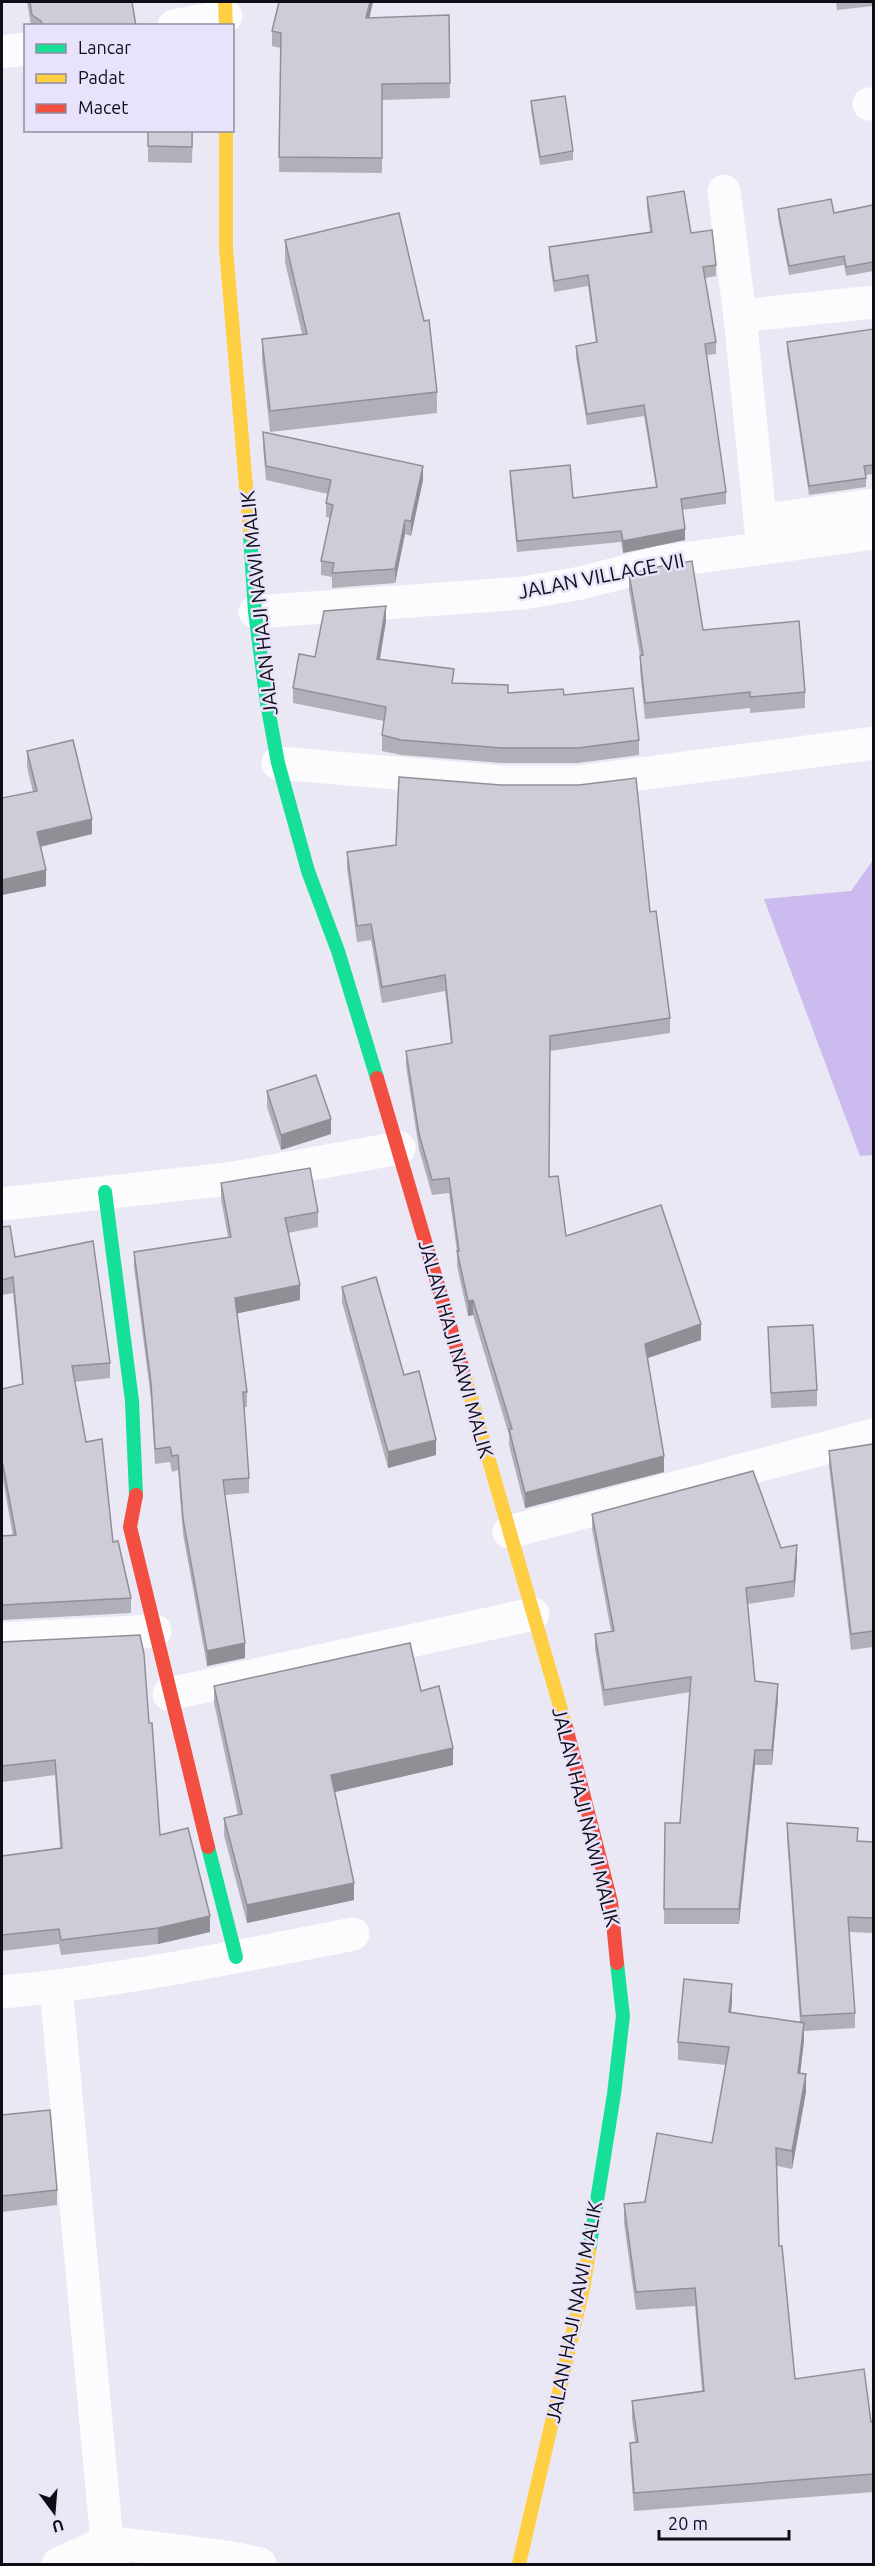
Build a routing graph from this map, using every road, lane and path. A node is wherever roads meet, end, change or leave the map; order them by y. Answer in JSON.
{"nodes":[{"id":1,"x":226,"y":14,"type":"edge"},
{"id":2,"x":183,"y":24,"type":"edge"},
{"id":3,"x":24,"y":49,"type":"edge"},
{"id":4,"x":2,"y":52,"type":"edge"},
{"id":5,"x":226,"y":132,"type":"edge"},
{"id":6,"x":724,"y":191,"type":"dead end"},
{"id":7,"x":873,"y":302,"type":"edge"},
{"id":8,"x":740,"y":316,"type":"junction"},
{"id":9,"x":873,"y":505,"type":"edge"},
{"id":10,"x":873,"y":533,"type":"edge"},
{"id":11,"x":761,"y":535,"type":"junction"},
{"id":12,"x":255,"y":612,"type":"junction"},
{"id":13,"x":873,"y":743,"type":"edge"},
{"id":14,"x":278,"y":763,"type":"junction"},
{"id":15,"x":399,"y":1148,"type":"junction"},
{"id":16,"x":105,"y":1192,"type":"junction"},
{"id":17,"x":2,"y":1204,"type":"edge"},
{"id":18,"x":873,"y":1435,"type":"edge"},
{"id":19,"x":509,"y":1532,"type":"junction"},
{"id":20,"x":533,"y":1614,"type":"junction"},
{"id":21,"x":155,"y":1631,"type":"junction"},
{"id":22,"x":2,"y":1639,"type":"edge"},
{"id":23,"x":169,"y":1694,"type":"junction"},
{"id":24,"x":353,"y":1934,"type":"dead end"},
{"id":25,"x":236,"y":1957,"type":"junction"},
{"id":26,"x":56,"y":1987,"type":"junction"},
{"id":27,"x":2,"y":1992,"type":"edge"},
{"id":28,"x":110,"y":2553,"type":"edge"},
{"id":29,"x":58,"y":2565,"type":"edge"},
{"id":30,"x":260,"y":2565,"type":"edge"},
{"id":31,"x":519,"y":2565,"type":"edge"}],
"edges":[{"from":1,"to":2,"type":"street"},
{"from":3,"to":4,"type":"street"},
{"from":5,"to":12,"type":"main road","name":"JALAN HAJI NAWI MALIK"},
{"from":6,"to":8,"type":"street"},
{"from":7,"to":8,"type":"street"},
{"from":8,"to":11,"type":"street"},
{"from":9,"to":11,"type":"street","name":"JALAN VILLAGE VII"},
{"from":10,"to":11,"type":"street","name":"JALAN VILLAGE VII"},
{"from":11,"to":12,"type":"street","name":"JALAN VILLAGE VII"},
{"from":12,"to":14,"type":"main road","name":"JALAN HAJI NAWI MALIK"},
{"from":13,"to":14,"type":"street"},
{"from":14,"to":15,"type":"main road","name":"JALAN HAJI NAWI MALIK"},
{"from":15,"to":16,"type":"street"},
{"from":15,"to":19,"type":"main road","name":"JALAN HAJI NAWI MALIK"},
{"from":16,"to":17,"type":"street"},
{"from":16,"to":21,"type":"main road"},
{"from":18,"to":19,"type":"street"},
{"from":19,"to":20,"type":"main road","name":"JALAN HAJI NAWI MALIK"},
{"from":20,"to":23,"type":"street"},
{"from":20,"to":31,"type":"main road","name":"JALAN HAJI NAWI MALIK"},
{"from":21,"to":22,"type":"street"},
{"from":21,"to":23,"type":"main road"},
{"from":23,"to":25,"type":"main road"},
{"from":24,"to":25,"type":"street"},
{"from":25,"to":26,"type":"street"},
{"from":26,"to":27,"type":"street"},
{"from":26,"to":28,"type":"street"},
{"from":28,"to":29,"type":"street"},
{"from":28,"to":30,"type":"street"}]}
